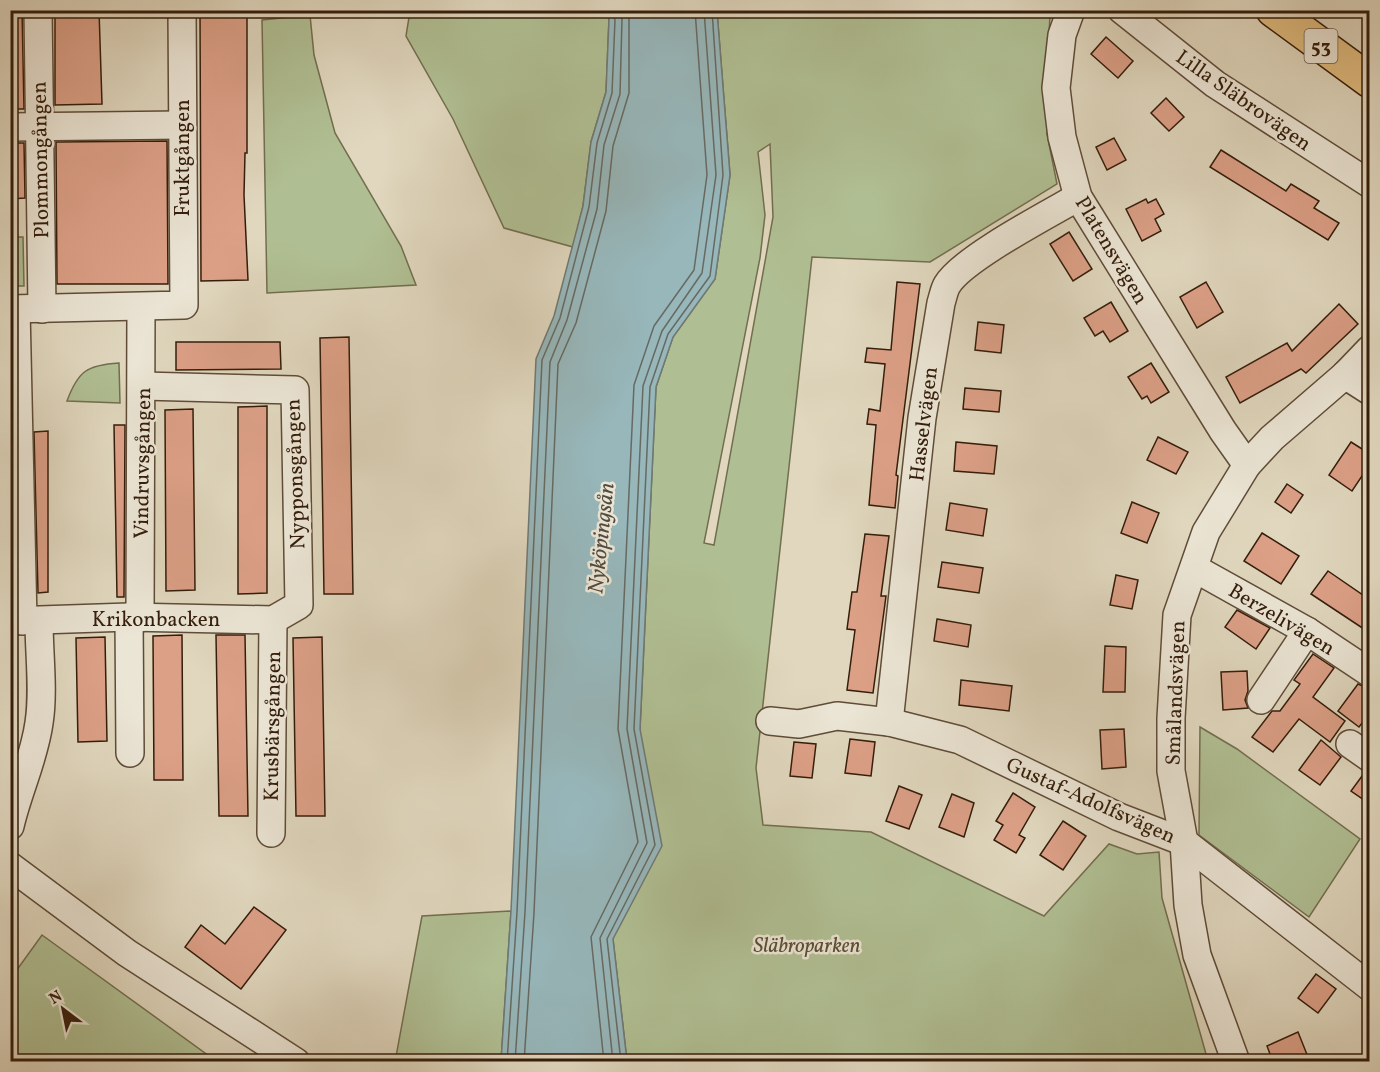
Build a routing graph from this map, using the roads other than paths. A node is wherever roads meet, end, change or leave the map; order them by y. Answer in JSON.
{"nodes":[{"id":1,"x":38,"y":10,"type":"edge"},
{"id":2,"x":182,"y":10,"type":"edge"},
{"id":3,"x":1071,"y":10,"type":"edge"},
{"id":4,"x":1122,"y":10,"type":"edge"},
{"id":5,"x":1274,"y":10,"type":"edge"},
{"id":6,"x":1281,"y":10,"type":"edge"},
{"id":7,"x":1370,"y":55,"type":"edge"},
{"id":8,"x":1370,"y":81,"type":"edge"},
{"id":9,"x":182,"y":124,"type":"junction"},
{"id":10,"x":10,"y":127,"type":"edge"},
{"id":11,"x":39,"y":128,"type":"junction"},
{"id":12,"x":1370,"y":184,"type":"edge"},
{"id":13,"x":1078,"y":197,"type":"junction"},
{"id":14,"x":141,"y":308,"type":"junction"},
{"id":15,"x":13,"y":309,"type":"edge"},
{"id":16,"x":42,"y":309,"type":"junction"},
{"id":17,"x":1370,"y":349,"type":"edge"},
{"id":18,"x":1345,"y":375,"type":"junction"},
{"id":19,"x":143,"y":386,"type":"junction"},
{"id":20,"x":1370,"y":391,"type":"edge"},
{"id":21,"x":15,"y":462,"type":"edge"},
{"id":22,"x":1247,"y":465,"type":"junction"},
{"id":23,"x":1194,"y":568,"type":"junction"},
{"id":24,"x":134,"y":618,"type":"junction"},
{"id":25,"x":273,"y":620,"type":"junction"},
{"id":26,"x":24,"y":621,"type":"edge"},
{"id":27,"x":1307,"y":631,"type":"junction"},
{"id":28,"x":1370,"y":673,"type":"edge"},
{"id":29,"x":1261,"y":700,"type":"dead end"},
{"id":30,"x":770,"y":721,"type":"dead end"},
{"id":31,"x":889,"y":722,"type":"junction"},
{"id":32,"x":130,"y":753,"type":"dead end"},
{"id":33,"x":13,"y":814,"type":"edge"},
{"id":34,"x":271,"y":833,"type":"dead end"},
{"id":35,"x":1184,"y":842,"type":"junction"},
{"id":36,"x":10,"y":866,"type":"edge"},
{"id":37,"x":1370,"y":987,"type":"edge"},
{"id":38,"x":296,"y":1062,"type":"edge"},
{"id":39,"x":1236,"y":1062,"type":"edge"}],
"edges":[{"from":1,"to":11,"type":"street","name":"Plommongången"},
{"from":2,"to":9,"type":"street","name":"Fruktgången"},
{"from":3,"to":13,"type":"street","name":"Platensvägen"},
{"from":4,"to":12,"type":"street","name":"Lilla Släbrovägen"},
{"from":5,"to":8,"type":"main road","number":"53"},
{"from":6,"to":7,"type":"main road","number":"53"},
{"from":9,"to":11,"type":"street"},
{"from":9,"to":14,"type":"street","name":"Fruktgången"},
{"from":10,"to":11,"type":"street"},
{"from":11,"to":16,"type":"street","name":"Plommongången"},
{"from":13,"to":22,"type":"street","name":"Platensvägen"},
{"from":13,"to":31,"type":"street","name":"Hasselvägen"},
{"from":14,"to":16,"type":"street"},
{"from":14,"to":19,"type":"street","name":"Vindruvsgången"},
{"from":15,"to":16,"type":"street"},
{"from":15,"to":21,"type":"street"},
{"from":17,"to":18,"type":"street","name":"Smålandsvägen"},
{"from":18,"to":20,"type":"street"},
{"from":18,"to":22,"type":"street","name":"Smålandsvägen"},
{"from":19,"to":24,"type":"street","name":"Vindruvsgången"},
{"from":19,"to":25,"type":"street","name":"Nypponsgången"},
{"from":21,"to":26,"type":"street"},
{"from":22,"to":23,"type":"street","name":"Smålandsvägen"},
{"from":23,"to":27,"type":"street","name":"Berzelivägen"},
{"from":23,"to":35,"type":"street","name":"Smålandsvägen"},
{"from":24,"to":25,"type":"street","name":"Krikonbacken"},
{"from":24,"to":26,"type":"street","name":"Krikonbacken"},
{"from":24,"to":32,"type":"street","name":"Vindruvsgången"},
{"from":25,"to":34,"type":"street","name":"Krusbärsgången"},
{"from":26,"to":33,"type":"street"},
{"from":27,"to":28,"type":"street","name":"Berzelivägen"},
{"from":27,"to":29,"type":"street"},
{"from":30,"to":31,"type":"street","name":"Gustaf-Adolfsvägen"},
{"from":31,"to":35,"type":"street","name":"Gustaf-Adolfsvägen"},
{"from":35,"to":37,"type":"street","name":"Gustaf-Adolfsvägen"},
{"from":35,"to":39,"type":"street","name":"Smålandsvägen"},
{"from":36,"to":38,"type":"street"}]}
